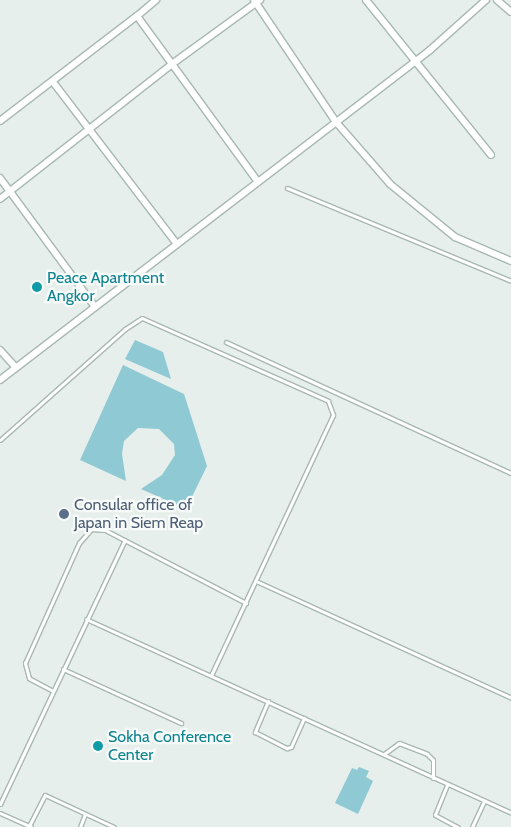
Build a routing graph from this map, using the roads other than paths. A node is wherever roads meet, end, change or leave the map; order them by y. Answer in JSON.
{"nodes":[{"id":1,"x":156,"y":0,"type":"edge"},
{"id":2,"x":366,"y":0,"type":"edge"},
{"id":3,"x":486,"y":0,"type":"edge"},
{"id":4,"x":497,"y":0,"type":"edge"},
{"id":5,"x":257,"y":1,"type":"edge"},
{"id":6,"x":511,"y":12,"type":"edge"},
{"id":7,"x":137,"y":16,"type":"junction"},
{"id":8,"x":416,"y":60,"type":"junction"},
{"id":9,"x":172,"y":64,"type":"junction"},
{"id":10,"x":53,"y":82,"type":"junction"},
{"id":11,"x":0,"y":121,"type":"edge"},
{"id":12,"x":336,"y":122,"type":"junction"},
{"id":13,"x":90,"y":128,"type":"junction"},
{"id":14,"x":491,"y":155,"type":"dead end"},
{"id":15,"x":0,"y":178,"type":"edge"},
{"id":16,"x":258,"y":182,"type":"junction"},
{"id":17,"x":287,"y":188,"type":"dead end"},
{"id":18,"x":10,"y":190,"type":"junction"},
{"id":19,"x":0,"y":198,"type":"edge"},
{"id":20,"x":176,"y":243,"type":"junction"},
{"id":21,"x":511,"y":261,"type":"edge"},
{"id":22,"x":511,"y":282,"type":"edge"},
{"id":23,"x":95,"y":307,"type":"junction"},
{"id":24,"x":226,"y":342,"type":"dead end"},
{"id":25,"x":0,"y":350,"type":"edge"},
{"id":26,"x":16,"y":368,"type":"junction"},
{"id":27,"x":0,"y":380,"type":"edge"},
{"id":28,"x":0,"y":440,"type":"edge"},
{"id":29,"x":511,"y":473,"type":"edge"},
{"id":30,"x":124,"y":540,"type":"junction"},
{"id":31,"x":256,"y":581,"type":"junction"},
{"id":32,"x":246,"y":603,"type":"junction"},
{"id":33,"x":86,"y":619,"type":"junction"},
{"id":34,"x":62,"y":669,"type":"junction"},
{"id":35,"x":211,"y":675,"type":"junction"},
{"id":36,"x":53,"y":691,"type":"junction"},
{"id":37,"x":511,"y":698,"type":"edge"},
{"id":38,"x":268,"y":701,"type":"junction"},
{"id":39,"x":304,"y":718,"type":"junction"},
{"id":40,"x":180,"y":724,"type":"dead end"},
{"id":41,"x":384,"y":754,"type":"junction"},
{"id":42,"x":433,"y":778,"type":"junction"},
{"id":43,"x":447,"y":784,"type":"junction"},
{"id":44,"x":484,"y":801,"type":"junction"},
{"id":45,"x":0,"y":804,"type":"edge"},
{"id":46,"x":0,"y":813,"type":"edge"},
{"id":47,"x":511,"y":813,"type":"edge"},
{"id":48,"x":86,"y":814,"type":"junction"},
{"id":49,"x":30,"y":826,"type":"edge"},
{"id":50,"x":80,"y":827,"type":"edge"},
{"id":51,"x":114,"y":827,"type":"edge"},
{"id":52,"x":458,"y":827,"type":"edge"},
{"id":53,"x":472,"y":827,"type":"edge"}],
"edges":[{"from":1,"to":7,"type":"street"},
{"from":2,"to":8,"type":"street"},
{"from":3,"to":8,"type":"street"},
{"from":4,"to":6,"type":"street"},
{"from":5,"to":9,"type":"street"},
{"from":5,"to":12,"type":"street"},
{"from":7,"to":9,"type":"street"},
{"from":7,"to":10,"type":"street"},
{"from":8,"to":12,"type":"street"},
{"from":8,"to":14,"type":"street"},
{"from":9,"to":13,"type":"street"},
{"from":9,"to":16,"type":"street"},
{"from":10,"to":11,"type":"street"},
{"from":10,"to":13,"type":"street"},
{"from":12,"to":16,"type":"street"},
{"from":12,"to":21,"type":"street"},
{"from":13,"to":18,"type":"street"},
{"from":13,"to":20,"type":"street"},
{"from":15,"to":18,"type":"street"},
{"from":16,"to":20,"type":"street"},
{"from":17,"to":22,"type":"lane"},
{"from":18,"to":19,"type":"street"},
{"from":18,"to":23,"type":"street"},
{"from":20,"to":23,"type":"street"},
{"from":23,"to":26,"type":"street"},
{"from":24,"to":29,"type":"lane"},
{"from":25,"to":26,"type":"street"},
{"from":26,"to":27,"type":"street"},
{"from":28,"to":31,"type":"lane"},
{"from":30,"to":32,"type":"lane"},
{"from":30,"to":33,"type":"lane"},
{"from":30,"to":36,"type":"lane"},
{"from":31,"to":32,"type":"lane"},
{"from":31,"to":37,"type":"lane"},
{"from":32,"to":35,"type":"lane"},
{"from":33,"to":34,"type":"lane"},
{"from":33,"to":35,"type":"lane"},
{"from":34,"to":36,"type":"lane"},
{"from":34,"to":40,"type":"lane"},
{"from":35,"to":38,"type":"lane"},
{"from":36,"to":45,"type":"lane"},
{"from":38,"to":39,"type":"lane"},
{"from":38,"to":39,"type":"lane"},
{"from":39,"to":41,"type":"lane"},
{"from":41,"to":42,"type":"lane"},
{"from":41,"to":42,"type":"lane"},
{"from":42,"to":43,"type":"lane"},
{"from":43,"to":44,"type":"lane"},
{"from":43,"to":52,"type":"lane"},
{"from":44,"to":47,"type":"lane"},
{"from":44,"to":53,"type":"lane"},
{"from":46,"to":49,"type":"lane"},
{"from":48,"to":49,"type":"lane"},
{"from":48,"to":50,"type":"lane"},
{"from":48,"to":51,"type":"lane"}]}
